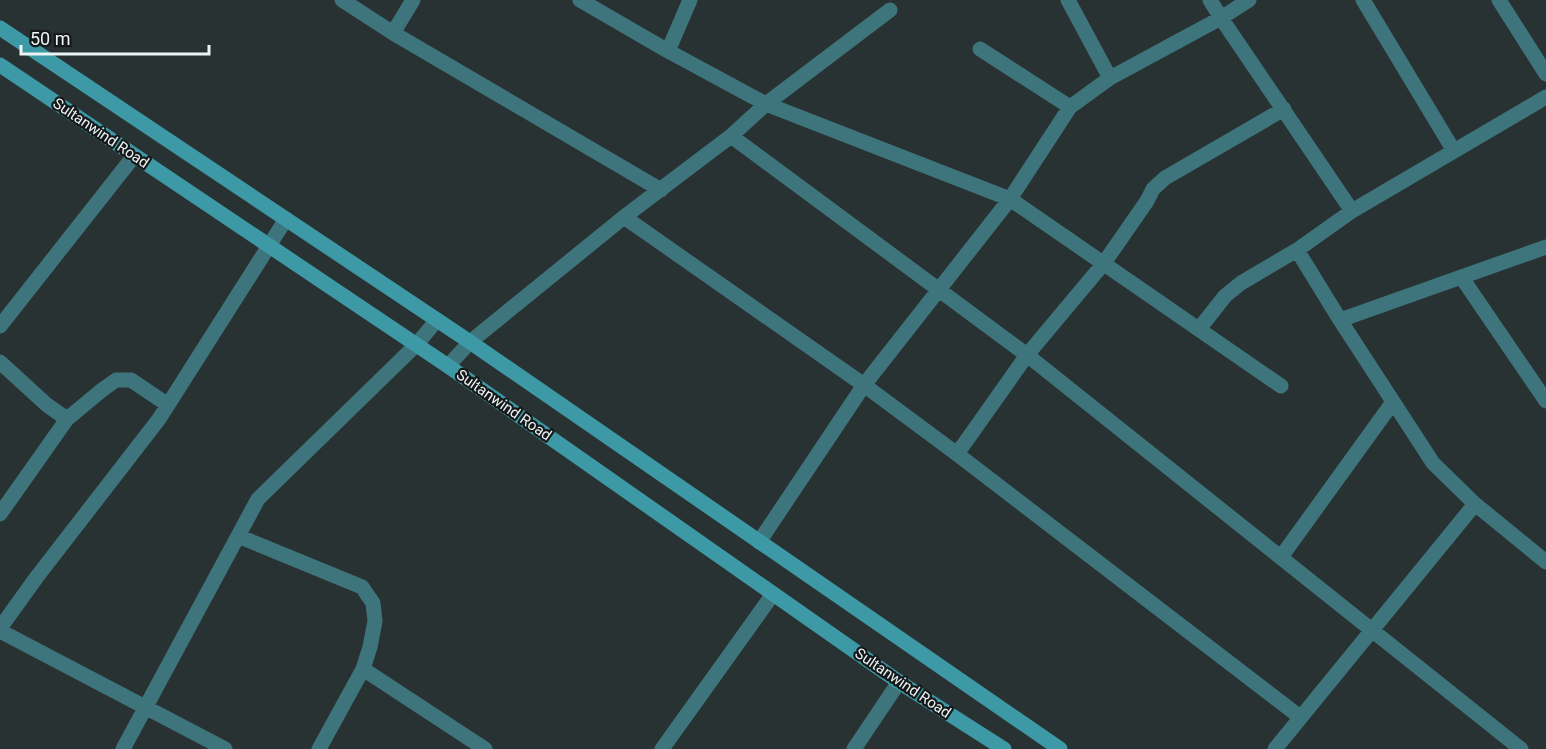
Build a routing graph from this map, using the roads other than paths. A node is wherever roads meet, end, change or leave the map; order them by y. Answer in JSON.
{"nodes":[{"id":1,"x":342,"y":0,"type":"edge"},
{"id":2,"x":412,"y":0,"type":"edge"},
{"id":3,"x":580,"y":0,"type":"edge"},
{"id":4,"x":690,"y":0,"type":"edge"},
{"id":5,"x":1068,"y":0,"type":"edge"},
{"id":6,"x":1210,"y":0,"type":"edge"},
{"id":7,"x":1249,"y":0,"type":"edge"},
{"id":8,"x":1363,"y":0,"type":"edge"},
{"id":9,"x":1499,"y":0,"type":"edge"},
{"id":10,"x":890,"y":10,"type":"dead end"},
{"id":11,"x":1221,"y":18,"type":"junction"},
{"id":12,"x":0,"y":28,"type":"edge"},
{"id":13,"x":393,"y":33,"type":"junction"},
{"id":14,"x":980,"y":49,"type":"dead end"},
{"id":15,"x":668,"y":51,"type":"junction"},
{"id":16,"x":1,"y":69,"type":"edge"},
{"id":17,"x":1546,"y":74,"type":"edge"},
{"id":18,"x":1110,"y":78,"type":"junction"},
{"id":19,"x":1546,"y":97,"type":"edge"},
{"id":20,"x":766,"y":104,"type":"junction"},
{"id":21,"x":1070,"y":107,"type":"junction"},
{"id":22,"x":1284,"y":109,"type":"junction"},
{"id":23,"x":731,"y":136,"type":"junction"},
{"id":24,"x":1454,"y":151,"type":"junction"},
{"id":25,"x":134,"y":156,"type":"junction"},
{"id":26,"x":661,"y":190,"type":"junction"},
{"id":27,"x":1010,"y":199,"type":"junction"},
{"id":28,"x":1352,"y":211,"type":"junction"},
{"id":29,"x":624,"y":217,"type":"junction"},
{"id":30,"x":286,"y":219,"type":"junction"},
{"id":31,"x":269,"y":246,"type":"junction"},
{"id":32,"x":1546,"y":247,"type":"edge"},
{"id":33,"x":1297,"y":250,"type":"junction"},
{"id":34,"x":1104,"y":263,"type":"junction"},
{"id":35,"x":1462,"y":278,"type":"junction"},
{"id":36,"x":938,"y":291,"type":"junction"},
{"id":37,"x":437,"y":320,"type":"junction"},
{"id":38,"x":1340,"y":320,"type":"junction"},
{"id":39,"x":0,"y":326,"type":"edge"},
{"id":40,"x":1199,"y":329,"type":"junction"},
{"id":41,"x":470,"y":342,"type":"junction"},
{"id":42,"x":416,"y":345,"type":"junction"},
{"id":43,"x":1027,"y":355,"type":"junction"},
{"id":44,"x":0,"y":362,"type":"edge"},
{"id":45,"x":448,"y":366,"type":"junction"},
{"id":46,"x":864,"y":385,"type":"junction"},
{"id":47,"x":1281,"y":386,"type":"dead end"},
{"id":48,"x":1546,"y":401,"type":"edge"},
{"id":49,"x":1393,"y":402,"type":"junction"},
{"id":50,"x":168,"y":405,"type":"junction"},
{"id":51,"x":67,"y":419,"type":"junction"},
{"id":52,"x":957,"y":454,"type":"junction"},
{"id":53,"x":1475,"y":504,"type":"junction"},
{"id":54,"x":0,"y":514,"type":"edge"},
{"id":55,"x":238,"y":536,"type":"junction"},
{"id":56,"x":759,"y":542,"type":"junction"},
{"id":57,"x":1281,"y":557,"type":"junction"},
{"id":58,"x":1546,"y":562,"type":"edge"},
{"id":59,"x":773,"y":594,"type":"junction"},
{"id":60,"x":0,"y":630,"type":"edge"},
{"id":61,"x":1372,"y":630,"type":"junction"},
{"id":62,"x":363,"y":669,"type":"junction"},
{"id":63,"x":899,"y":682,"type":"junction"},
{"id":64,"x":146,"y":707,"type":"junction"},
{"id":65,"x":1300,"y":717,"type":"junction"},
{"id":66,"x":123,"y":749,"type":"edge"},
{"id":67,"x":225,"y":749,"type":"edge"},
{"id":68,"x":318,"y":749,"type":"edge"},
{"id":69,"x":486,"y":749,"type":"edge"},
{"id":70,"x":662,"y":749,"type":"edge"},
{"id":71,"x":854,"y":749,"type":"edge"},
{"id":72,"x":1005,"y":749,"type":"edge"},
{"id":73,"x":1060,"y":749,"type":"edge"},
{"id":74,"x":1275,"y":749,"type":"edge"},
{"id":75,"x":1521,"y":749,"type":"edge"}],
"edges":[{"from":1,"to":13,"type":"street"},
{"from":2,"to":13,"type":"street"},
{"from":3,"to":15,"type":"street"},
{"from":4,"to":15,"type":"street"},
{"from":5,"to":18,"type":"street"},
{"from":6,"to":11,"type":"street"},
{"from":7,"to":11,"type":"street"},
{"from":8,"to":24,"type":"street"},
{"from":9,"to":17,"type":"street"},
{"from":10,"to":20,"type":"street"},
{"from":11,"to":18,"type":"street"},
{"from":11,"to":22,"type":"street"},
{"from":12,"to":30,"type":"main road"},
{"from":13,"to":26,"type":"street"},
{"from":14,"to":21,"type":"street"},
{"from":15,"to":20,"type":"street"},
{"from":16,"to":25,"type":"main road","name":"Sultanwind Road"},
{"from":18,"to":21,"type":"street"},
{"from":19,"to":24,"type":"street"},
{"from":20,"to":23,"type":"street"},
{"from":20,"to":27,"type":"street"},
{"from":21,"to":27,"type":"street"},
{"from":22,"to":28,"type":"street"},
{"from":22,"to":34,"type":"street"},
{"from":23,"to":26,"type":"street"},
{"from":23,"to":36,"type":"street"},
{"from":24,"to":28,"type":"street"},
{"from":25,"to":31,"type":"main road","name":"Sultanwind Road"},
{"from":25,"to":39,"type":"street"},
{"from":26,"to":29,"type":"street"},
{"from":27,"to":34,"type":"street"},
{"from":27,"to":36,"type":"street"},
{"from":28,"to":33,"type":"street"},
{"from":29,"to":41,"type":"street"},
{"from":29,"to":46,"type":"street"},
{"from":30,"to":31,"type":"street"},
{"from":30,"to":37,"type":"main road"},
{"from":31,"to":42,"type":"main road","name":"Sultanwind Road"},
{"from":31,"to":50,"type":"street"},
{"from":32,"to":35,"type":"street"},
{"from":33,"to":38,"type":"street"},
{"from":33,"to":40,"type":"street"},
{"from":34,"to":40,"type":"street"},
{"from":34,"to":43,"type":"street"},
{"from":35,"to":38,"type":"street"},
{"from":35,"to":48,"type":"street"},
{"from":36,"to":43,"type":"street"},
{"from":36,"to":46,"type":"street"},
{"from":37,"to":41,"type":"main road"},
{"from":37,"to":42,"type":"street"},
{"from":38,"to":49,"type":"street"},
{"from":40,"to":47,"type":"street"},
{"from":41,"to":45,"type":"street"},
{"from":41,"to":56,"type":"main road"},
{"from":42,"to":45,"type":"main road","name":"Sultanwind Road"},
{"from":42,"to":55,"type":"street"},
{"from":43,"to":52,"type":"street"},
{"from":43,"to":57,"type":"street"},
{"from":44,"to":51,"type":"street"},
{"from":45,"to":59,"type":"main road","name":"Sultanwind Road"},
{"from":46,"to":52,"type":"street"},
{"from":46,"to":56,"type":"street"},
{"from":49,"to":53,"type":"street"},
{"from":49,"to":57,"type":"street"},
{"from":50,"to":51,"type":"street"},
{"from":50,"to":60,"type":"street"},
{"from":51,"to":54,"type":"street"},
{"from":52,"to":65,"type":"street"},
{"from":53,"to":58,"type":"street"},
{"from":53,"to":61,"type":"street"},
{"from":55,"to":62,"type":"street"},
{"from":55,"to":64,"type":"street"},
{"from":56,"to":73,"type":"main road"},
{"from":57,"to":61,"type":"street"},
{"from":59,"to":63,"type":"main road","name":"Sultanwind Road"},
{"from":59,"to":70,"type":"street"},
{"from":60,"to":64,"type":"street"},
{"from":61,"to":65,"type":"street"},
{"from":61,"to":75,"type":"street"},
{"from":62,"to":68,"type":"street"},
{"from":62,"to":69,"type":"street"},
{"from":63,"to":71,"type":"street"},
{"from":63,"to":72,"type":"main road","name":"Sultanwind Road"},
{"from":64,"to":66,"type":"street"},
{"from":64,"to":67,"type":"street"},
{"from":65,"to":74,"type":"street"}]}
